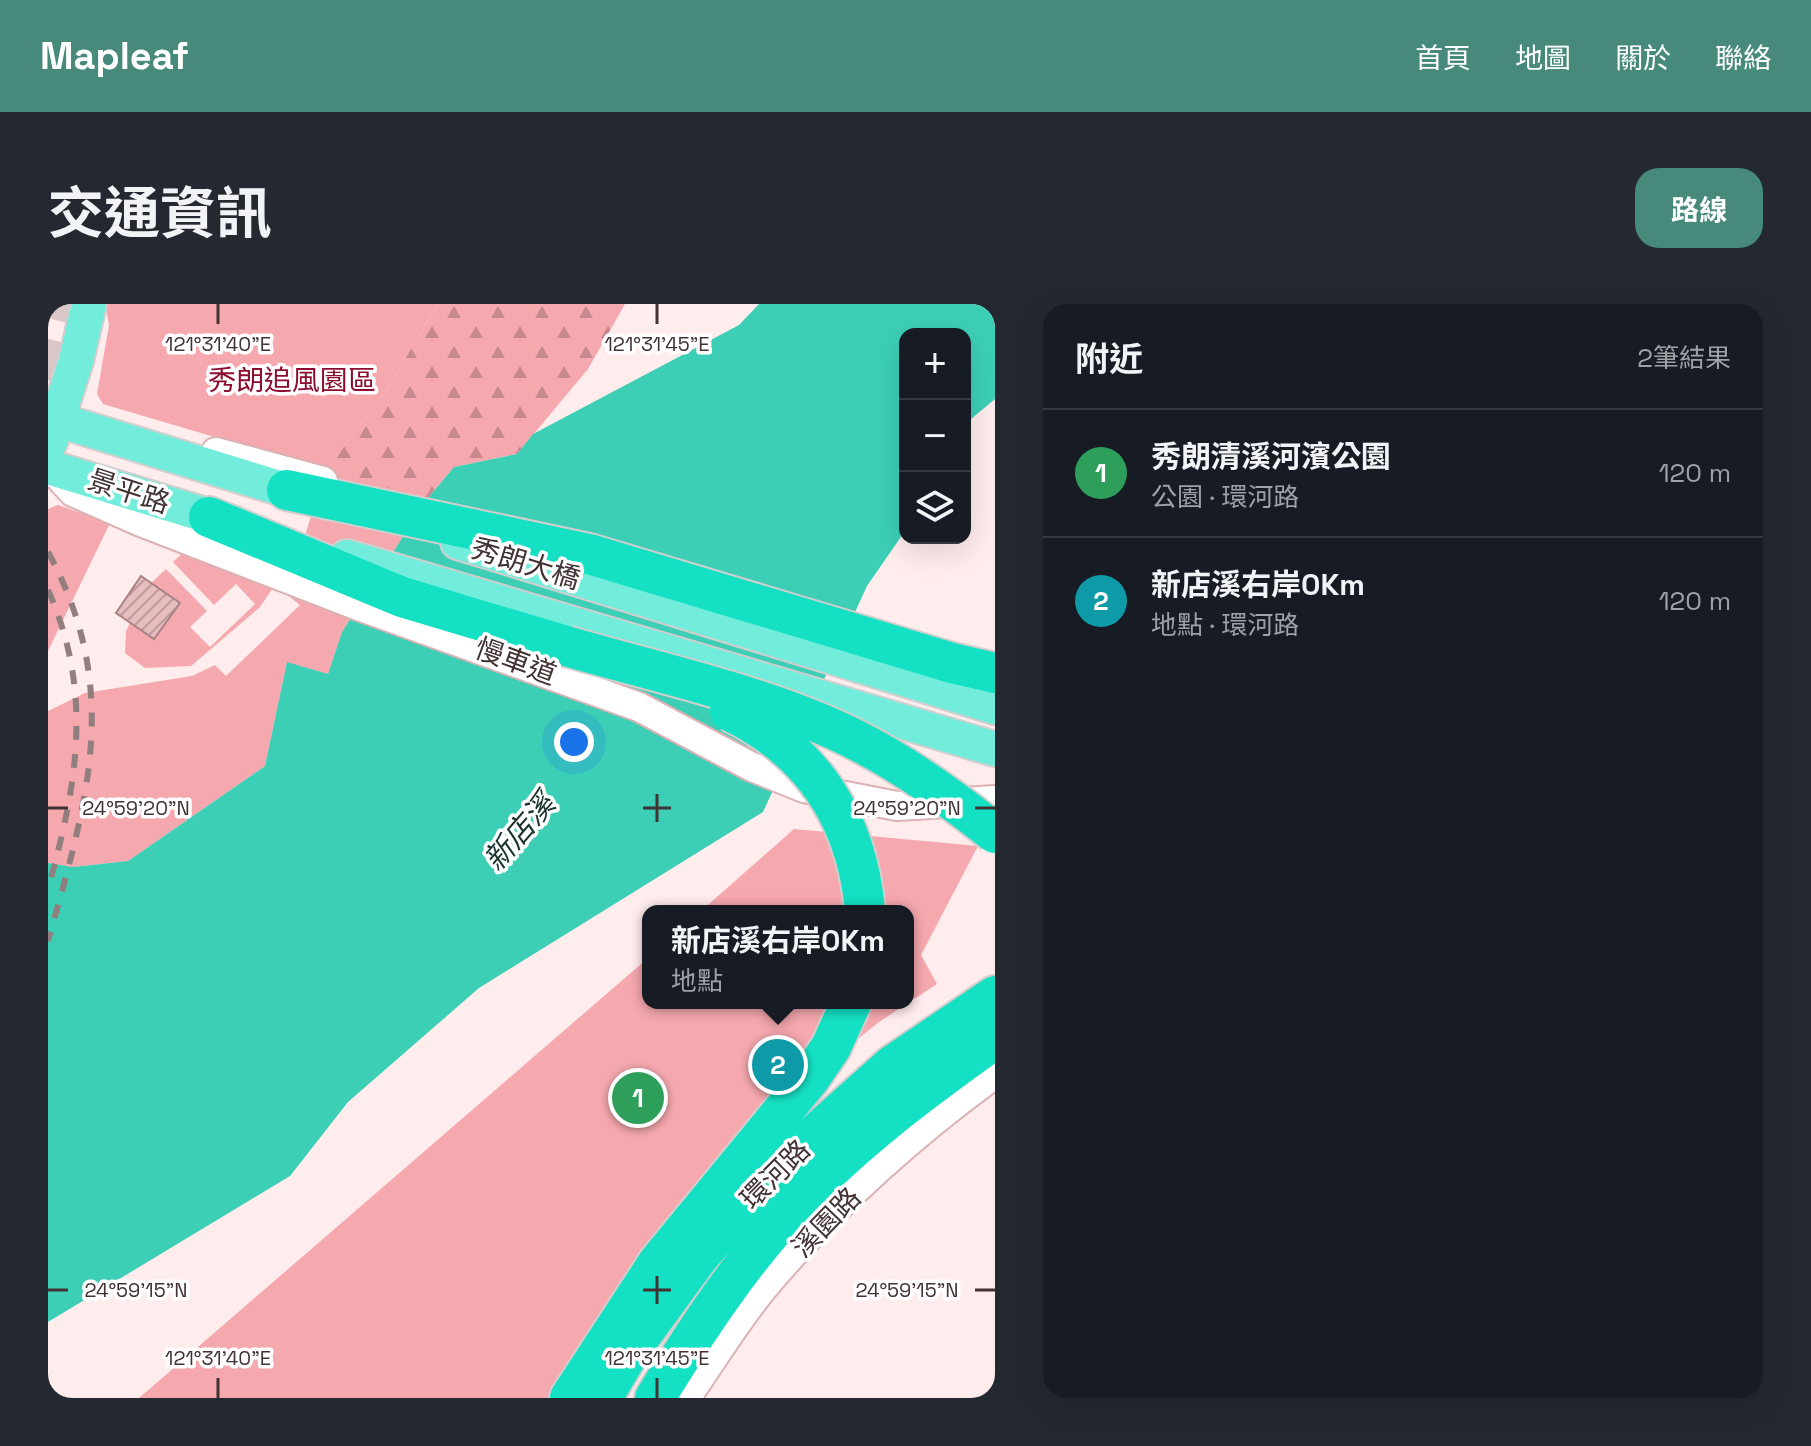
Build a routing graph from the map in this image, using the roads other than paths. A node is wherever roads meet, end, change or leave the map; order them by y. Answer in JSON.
{"nodes":[{"id":1,"x":94,"y":311,"type":"edge"},
{"id":2,"x":92,"y":426,"type":"junction"},
{"id":3,"x":57,"y":455,"type":"edge"},
{"id":4,"x":287,"y":490,"type":"junction"},
{"id":5,"x":209,"y":517,"type":"junction"},
{"id":6,"x":566,"y":646,"type":"junction"},
{"id":7,"x":995,"y":661,"type":"edge"},
{"id":8,"x":995,"y":673,"type":"edge"},
{"id":9,"x":995,"y":707,"type":"edge"},
{"id":10,"x":995,"y":749,"type":"edge"},
{"id":11,"x":995,"y":800,"type":"edge"},
{"id":12,"x":995,"y":833,"type":"edge"},
{"id":13,"x":864,"y":905,"type":"edge"},
{"id":14,"x":995,"y":996,"type":"edge"},
{"id":15,"x":848,"y":1009,"type":"edge"},
{"id":16,"x":995,"y":1039,"type":"edge"},
{"id":17,"x":995,"y":1074,"type":"edge"},
{"id":18,"x":570,"y":1398,"type":"edge"},
{"id":19,"x":602,"y":1398,"type":"edge"},
{"id":20,"x":655,"y":1398,"type":"edge"},
{"id":21,"x":686,"y":1398,"type":"edge"}],
"edges":[{"from":1,"to":3,"type":"main road"},
{"from":2,"to":3,"type":"main road","name":"秀朗大橋"},
{"from":2,"to":4,"type":"main road","name":"秀朗大橋"},
{"from":2,"to":7,"type":"street"},
{"from":3,"to":5,"type":"main road","name":"景平路"},
{"from":3,"to":11,"type":"street","name":"慢車道","bridge":true},
{"from":4,"to":8,"type":"highway"},
{"from":4,"to":9,"type":"main road","name":"秀朗大橋"},
{"from":5,"to":6,"type":"highway"},
{"from":5,"to":10,"type":"main road","name":"秀朗大橋"},
{"from":6,"to":12,"type":"highway","bridge":true},
{"from":6,"to":13,"type":"highway","bridge":true},
{"from":14,"to":19,"type":"highway","name":"環河路"},
{"from":15,"to":18,"type":"highway"},
{"from":16,"to":20,"type":"highway","name":"環河路"},
{"from":17,"to":21,"type":"street","name":"溪園路"}]}
